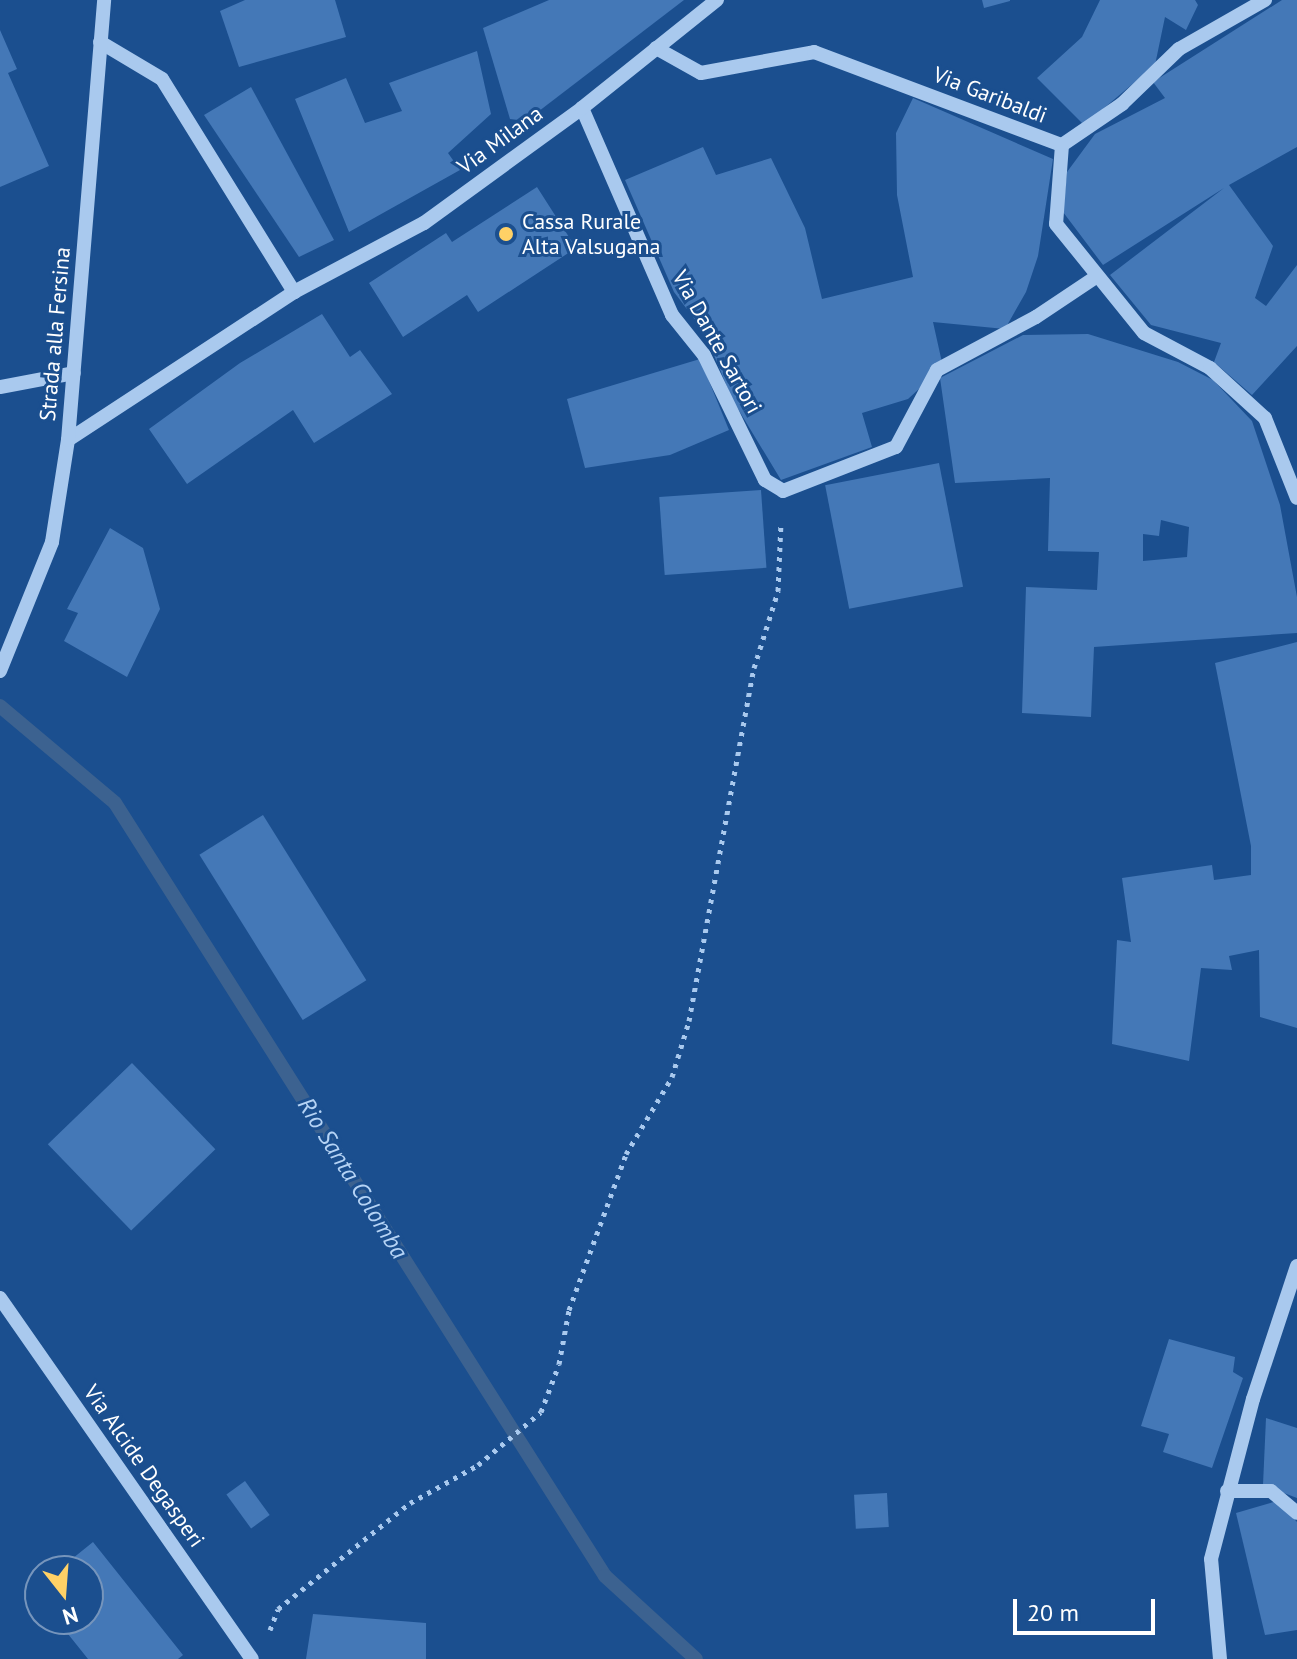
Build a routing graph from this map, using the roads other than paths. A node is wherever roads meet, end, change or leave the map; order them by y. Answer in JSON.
{"nodes":[{"id":1,"x":104,"y":0,"type":"edge"},
{"id":2,"x":717,"y":0,"type":"edge"},
{"id":3,"x":1265,"y":0,"type":"edge"},
{"id":4,"x":100,"y":42,"type":"junction"},
{"id":5,"x":656,"y":48,"type":"junction"},
{"id":6,"x":582,"y":108,"type":"junction"},
{"id":7,"x":1062,"y":145,"type":"junction"},
{"id":8,"x":1096,"y":277,"type":"junction"},
{"id":9,"x":294,"y":292,"type":"junction"},
{"id":10,"x":74,"y":373,"type":"junction"},
{"id":11,"x":0,"y":387,"type":"edge"},
{"id":12,"x":68,"y":440,"type":"junction"},
{"id":13,"x":1297,"y":498,"type":"edge"},
{"id":14,"x":3,"y":667,"type":"edge"},
{"id":15,"x":1297,"y":1266,"type":"edge"},
{"id":16,"x":0,"y":1298,"type":"edge"},
{"id":17,"x":1227,"y":1491,"type":"junction"},
{"id":18,"x":1297,"y":1513,"type":"edge"},
{"id":19,"x":251,"y":1659,"type":"edge"},
{"id":20,"x":1220,"y":1659,"type":"edge"}],
"edges":[{"from":1,"to":4,"type":"street","name":"Strada alla Fersina"},
{"from":2,"to":5,"type":"street","name":"Via Milana"},
{"from":3,"to":7,"type":"street"},
{"from":4,"to":9,"type":"street"},
{"from":4,"to":10,"type":"street","name":"Strada alla Fersina"},
{"from":5,"to":6,"type":"street","name":"Via Milana"},
{"from":5,"to":7,"type":"street","name":"Via Garibaldi"},
{"from":6,"to":8,"type":"street","name":"Via Dante Sartori"},
{"from":6,"to":9,"type":"street","name":"Via Milana"},
{"from":7,"to":8,"type":"street","name":"Via Garibaldi"},
{"from":8,"to":13,"type":"street","name":"Via Garibaldi"},
{"from":9,"to":12,"type":"street","name":"Via Milana"},
{"from":10,"to":11,"type":"street"},
{"from":10,"to":12,"type":"street","name":"Strada alla Fersina"},
{"from":12,"to":14,"type":"street","name":"Strada alla Fersina"},
{"from":15,"to":17,"type":"street"},
{"from":16,"to":19,"type":"street","name":"Via Alcide Degasperi"},
{"from":17,"to":18,"type":"street"},
{"from":17,"to":20,"type":"street"}]}
